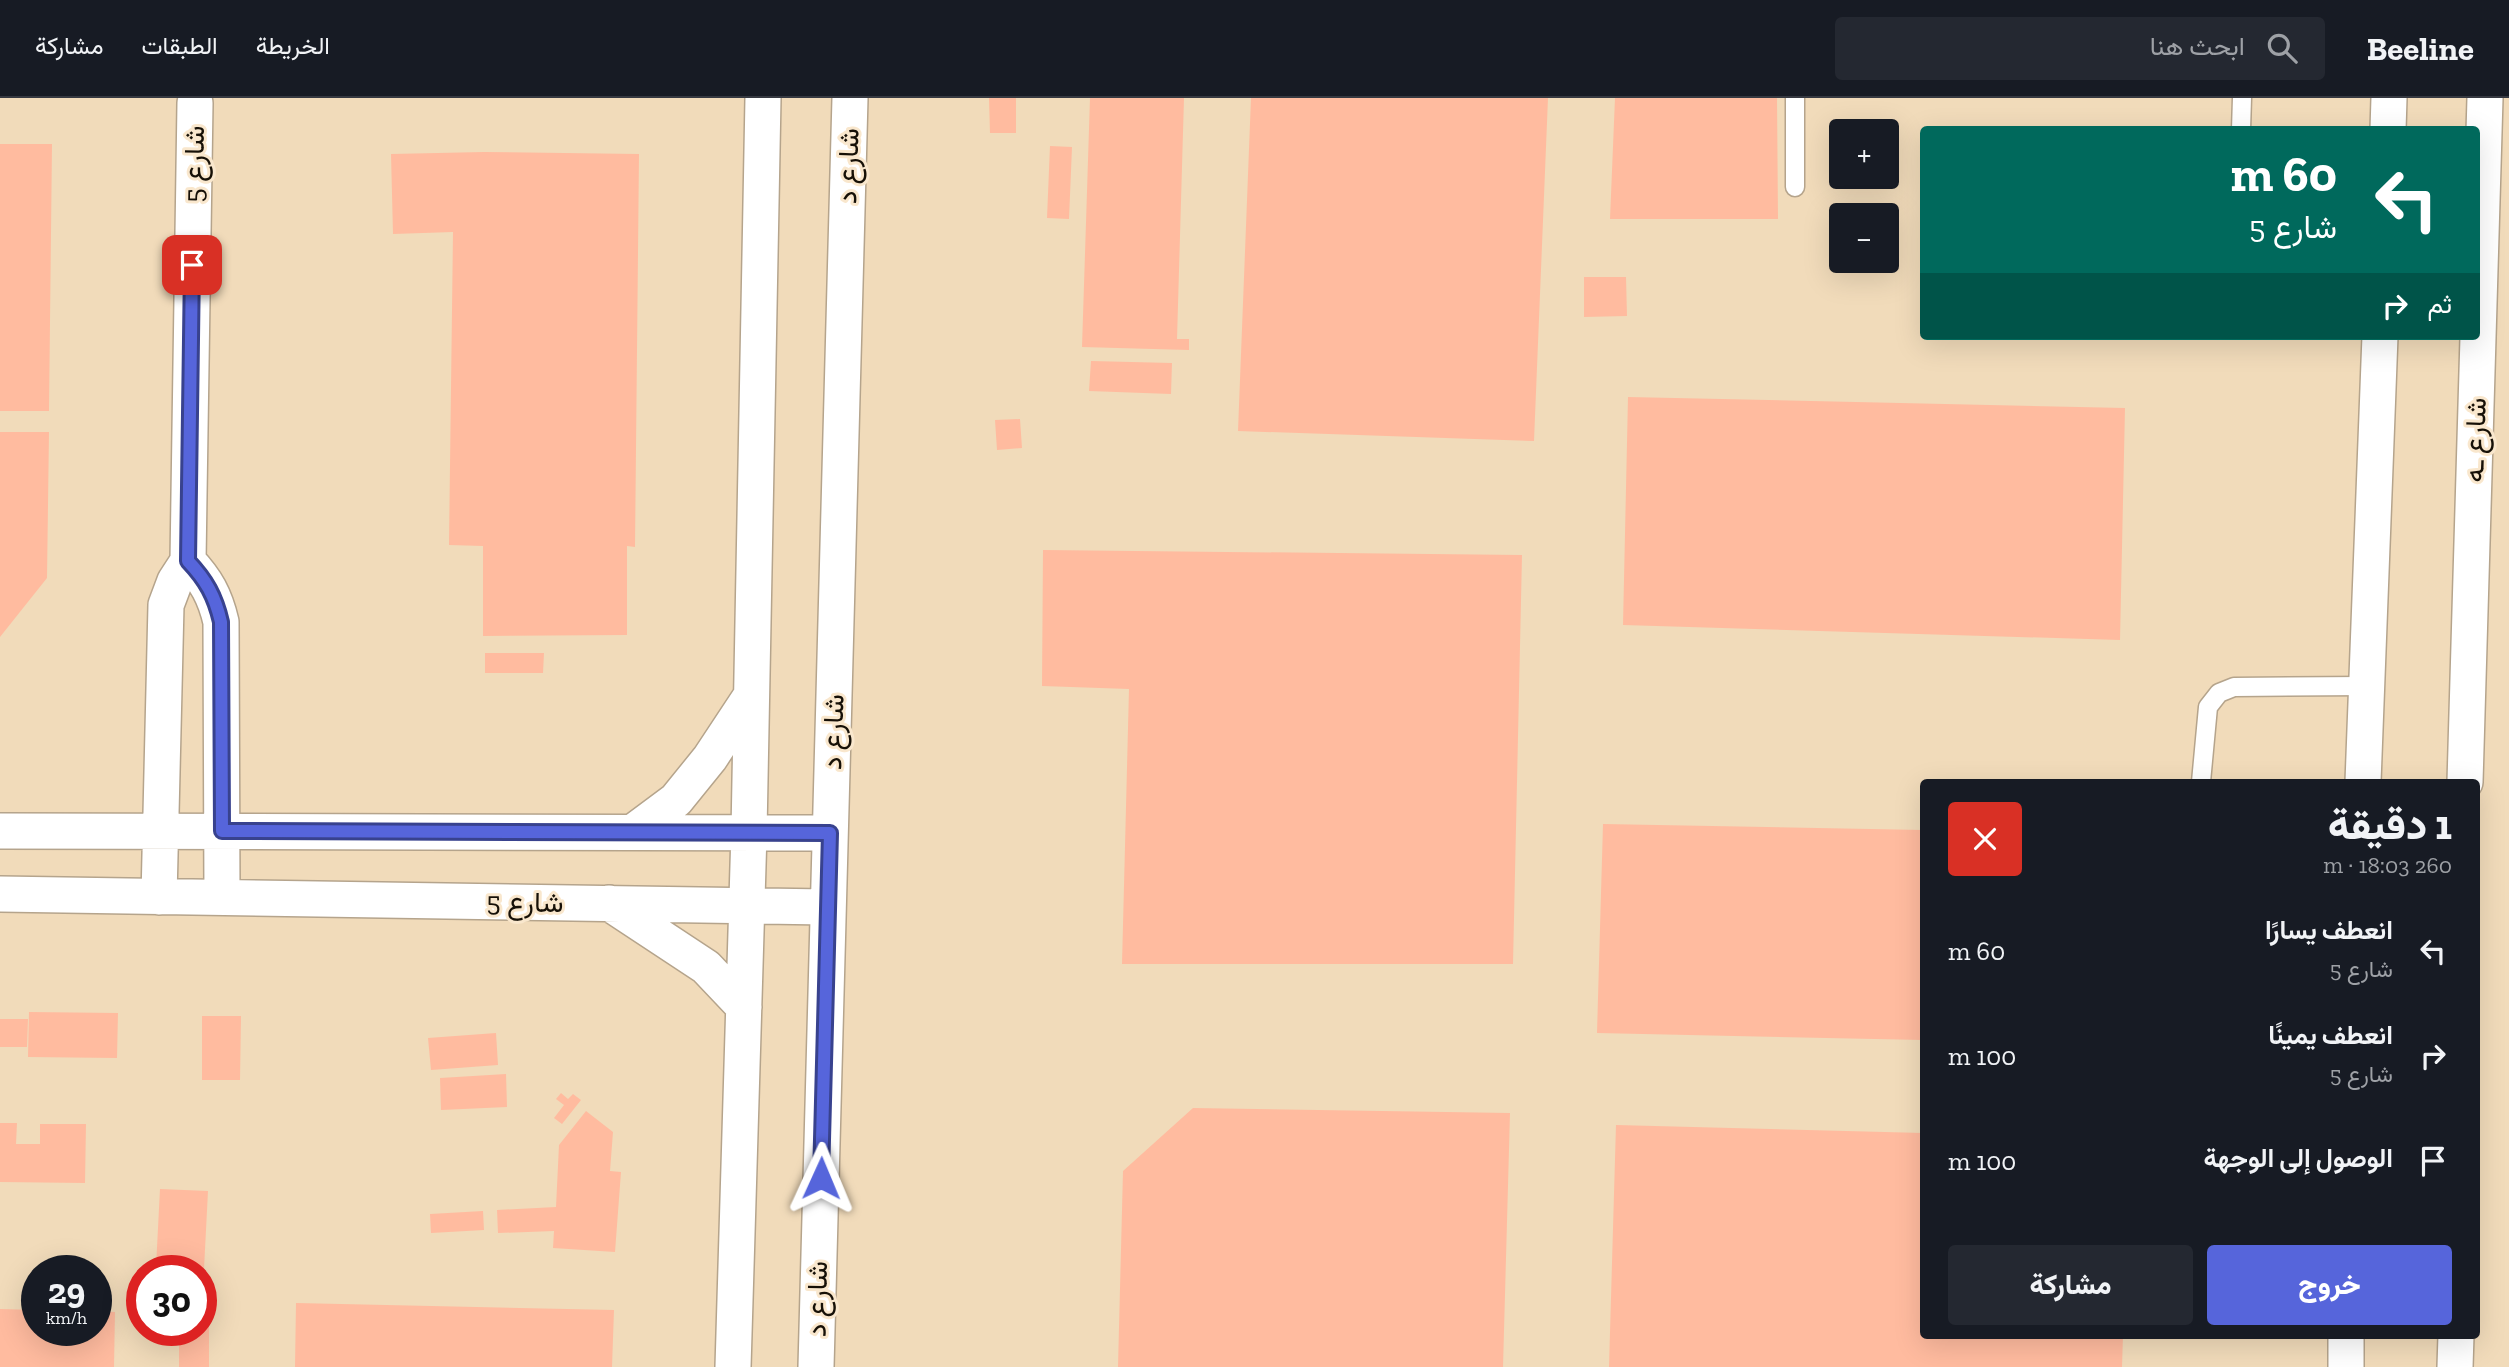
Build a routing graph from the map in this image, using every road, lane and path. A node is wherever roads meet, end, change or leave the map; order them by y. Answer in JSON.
{"nodes":[{"id":1,"x":763,"y":98,"type":"edge"},
{"id":2,"x":850,"y":98,"type":"edge"},
{"id":3,"x":1795,"y":98,"type":"edge"},
{"id":4,"x":2242,"y":98,"type":"edge"},
{"id":5,"x":2389,"y":98,"type":"edge"},
{"id":6,"x":2485,"y":98,"type":"edge"},
{"id":7,"x":195,"y":103,"type":"dead end"},
{"id":8,"x":2241,"y":126,"type":"edge"},
{"id":9,"x":2388,"y":126,"type":"edge"},
{"id":10,"x":1795,"y":187,"type":"dead end"},
{"id":11,"x":2480,"y":278,"type":"edge"},
{"id":12,"x":2380,"y":340,"type":"edge"},
{"id":13,"x":2478,"y":340,"type":"edge"},
{"id":14,"x":188,"y":561,"type":"junction"},
{"id":15,"x":2367,"y":686,"type":"junction"},
{"id":16,"x":751,"y":696,"type":"junction"},
{"id":17,"x":2202,"y":779,"type":"edge"},
{"id":18,"x":2363,"y":779,"type":"edge"},
{"id":19,"x":2466,"y":779,"type":"edge"},
{"id":20,"x":0,"y":831,"type":"edge"},
{"id":21,"x":161,"y":831,"type":"junction"},
{"id":22,"x":222,"y":831,"type":"junction"},
{"id":23,"x":633,"y":832,"type":"junction"},
{"id":24,"x":749,"y":832,"type":"junction"},
{"id":25,"x":830,"y":833,"type":"junction"},
{"id":26,"x":0,"y":894,"type":"edge"},
{"id":27,"x":159,"y":897,"type":"junction"},
{"id":28,"x":222,"y":897,"type":"junction"},
{"id":29,"x":609,"y":903,"type":"junction"},
{"id":30,"x":747,"y":906,"type":"junction"},
{"id":31,"x":827,"y":907,"type":"junction"},
{"id":32,"x":744,"y":1007,"type":"junction"},
{"id":33,"x":2346,"y":1339,"type":"edge"},
{"id":34,"x":2456,"y":1339,"type":"edge"},
{"id":35,"x":733,"y":1367,"type":"edge"},
{"id":36,"x":816,"y":1367,"type":"edge"},
{"id":37,"x":2346,"y":1367,"type":"edge"},
{"id":38,"x":2455,"y":1367,"type":"edge"}],
"edges":[{"from":1,"to":16,"type":"street"},
{"from":2,"to":25,"type":"street","name":"شارع د"},
{"from":3,"to":10,"type":"lane"},
{"from":4,"to":8,"type":"lane"},
{"from":5,"to":9,"type":"street"},
{"from":6,"to":11,"type":"street","name":"شارع ـه"},
{"from":7,"to":14,"type":"street","name":"شارع 5"},
{"from":12,"to":15,"type":"street"},
{"from":13,"to":19,"type":"street","name":"شارع ـه"},
{"from":14,"to":21,"type":"street","name":"شارع 5"},
{"from":14,"to":22,"type":"street"},
{"from":15,"to":17,"type":"lane"},
{"from":15,"to":18,"type":"street"},
{"from":16,"to":23,"type":"street"},
{"from":16,"to":24,"type":"street"},
{"from":20,"to":21,"type":"street"},
{"from":21,"to":22,"type":"street"},
{"from":21,"to":27,"type":"street","name":"شارع 5"},
{"from":22,"to":23,"type":"street"},
{"from":22,"to":28,"type":"street"},
{"from":23,"to":24,"type":"street"},
{"from":24,"to":25,"type":"street"},
{"from":24,"to":30,"type":"street"},
{"from":25,"to":31,"type":"street","name":"شارع د"},
{"from":26,"to":27,"type":"street","name":"شارع 5"},
{"from":27,"to":28,"type":"street","name":"شارع 5"},
{"from":28,"to":29,"type":"street","name":"شارع 5"},
{"from":29,"to":30,"type":"street","name":"شارع 5"},
{"from":29,"to":32,"type":"street"},
{"from":30,"to":31,"type":"street","name":"شارع 5"},
{"from":30,"to":32,"type":"street"},
{"from":31,"to":36,"type":"street","name":"شارع د"},
{"from":32,"to":35,"type":"street"},
{"from":33,"to":37,"type":"street"},
{"from":34,"to":38,"type":"street"}]}
